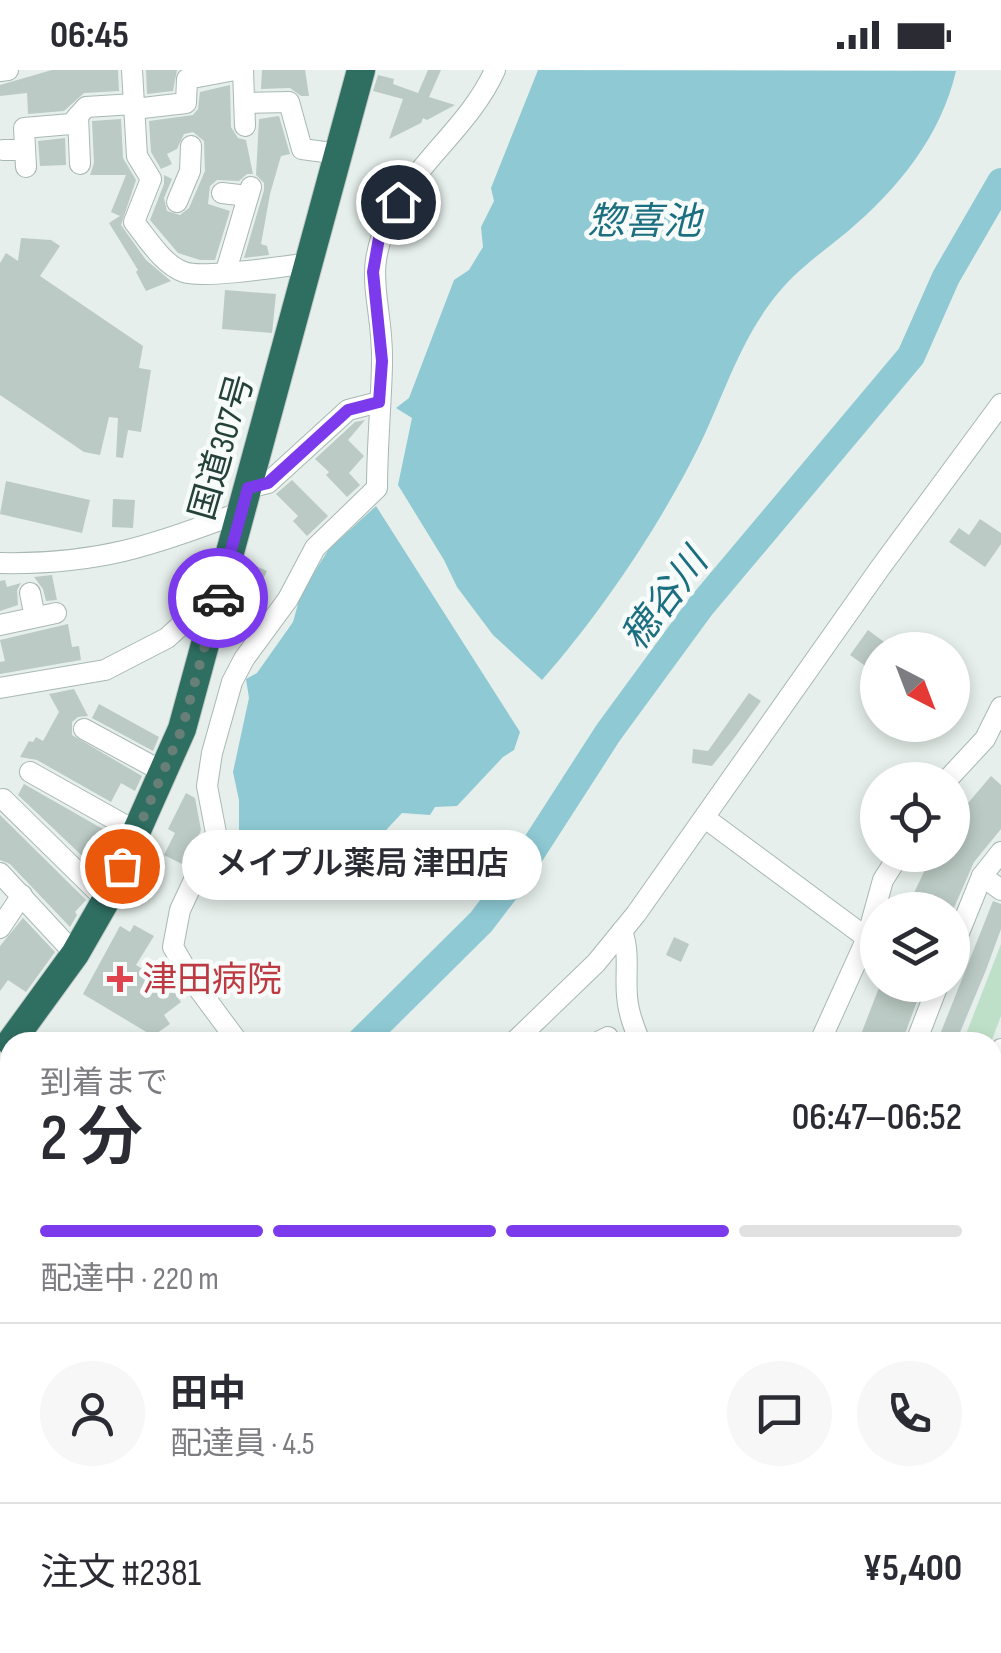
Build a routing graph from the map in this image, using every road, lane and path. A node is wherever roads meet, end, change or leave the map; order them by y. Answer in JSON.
{"nodes":[{"id":1,"x":8,"y":70,"type":"edge"},
{"id":2,"x":132,"y":70,"type":"edge"},
{"id":3,"x":235,"y":70,"type":"edge"},
{"id":4,"x":243,"y":70,"type":"edge"},
{"id":5,"x":360,"y":70,"type":"edge"},
{"id":6,"x":496,"y":70,"type":"edge"},
{"id":7,"x":0,"y":71,"type":"edge"},
{"id":8,"x":246,"y":103,"type":"junction"},
{"id":9,"x":134,"y":107,"type":"junction"},
{"id":10,"x":78,"y":116,"type":"junction"},
{"id":11,"x":245,"y":126,"type":"dead end"},
{"id":12,"x":191,"y":146,"type":"dead end"},
{"id":13,"x":3,"y":150,"type":"dead end"},
{"id":14,"x":339,"y":154,"type":"junction"},
{"id":15,"x":80,"y":164,"type":"dead end"},
{"id":16,"x":190,"y":172,"type":"junction"},
{"id":17,"x":151,"y":179,"type":"junction"},
{"id":18,"x":222,"y":192,"type":"dead end"},
{"id":19,"x":177,"y":202,"type":"dead end"},
{"id":20,"x":310,"y":263,"type":"junction"},
{"id":21,"x":226,"y":272,"type":"junction"},
{"id":22,"x":379,"y":402,"type":"junction"},
{"id":23,"x":1001,"y":404,"type":"edge"},
{"id":24,"x":245,"y":500,"type":"junction"},
{"id":25,"x":0,"y":563,"type":"edge"},
{"id":26,"x":30,"y":593,"type":"dead end"},
{"id":27,"x":212,"y":621,"type":"junction"},
{"id":28,"x":0,"y":625,"type":"edge"},
{"id":29,"x":0,"y":688,"type":"edge"},
{"id":30,"x":1001,"y":707,"type":"edge"},
{"id":31,"x":84,"y":729,"type":"dead end"},
{"id":32,"x":964,"y":762,"type":"edge"},
{"id":33,"x":30,"y":772,"type":"dead end"},
{"id":34,"x":165,"y":772,"type":"junction"},
{"id":35,"x":2,"y":799,"type":"dead end"},
{"id":36,"x":704,"y":818,"type":"junction"},
{"id":37,"x":138,"y":832,"type":"junction"},
{"id":38,"x":1001,"y":852,"type":"edge"},
{"id":39,"x":0,"y":873,"type":"edge"},
{"id":40,"x":982,"y":876,"type":"junction"},
{"id":41,"x":1001,"y":890,"type":"edge"},
{"id":42,"x":22,"y":895,"type":"junction"},
{"id":43,"x":106,"y":900,"type":"junction"},
{"id":44,"x":970,"y":906,"type":"edge"},
{"id":45,"x":0,"y":928,"type":"edge"},
{"id":46,"x":622,"y":931,"type":"junction"},
{"id":47,"x":860,"y":933,"type":"edge"},
{"id":48,"x":75,"y":954,"type":"junction"},
{"id":49,"x":860,"y":954,"type":"edge"},
{"id":50,"x":931,"y":1002,"type":"edge"},
{"id":51,"x":19,"y":1032,"type":"edge"},
{"id":52,"x":231,"y":1032,"type":"edge"},
{"id":53,"x":525,"y":1032,"type":"edge"},
{"id":54,"x":637,"y":1032,"type":"edge"},
{"id":55,"x":826,"y":1032,"type":"edge"},
{"id":56,"x":920,"y":1032,"type":"edge"}],
"edges":[{"from":1,"to":7,"type":"street"},
{"from":2,"to":9,"type":"street"},
{"from":3,"to":9,"type":"street"},
{"from":4,"to":8,"type":"street"},
{"from":5,"to":14,"type":"highway","name":"国道307号"},
{"from":6,"to":22,"type":"street"},
{"from":8,"to":11,"type":"street"},
{"from":8,"to":14,"type":"street"},
{"from":9,"to":10,"type":"street"},
{"from":9,"to":17,"type":"street"},
{"from":10,"to":13,"type":"street"},
{"from":10,"to":15,"type":"street"},
{"from":12,"to":16,"type":"street"},
{"from":14,"to":20,"type":"highway","name":"国道307号"},
{"from":16,"to":17,"type":"street"},
{"from":16,"to":19,"type":"street"},
{"from":17,"to":21,"type":"street"},
{"from":18,"to":21,"type":"street"},
{"from":20,"to":21,"type":"street"},
{"from":20,"to":24,"type":"highway","name":"国道307号"},
{"from":22,"to":24,"type":"street"},
{"from":22,"to":52,"type":"street"},
{"from":23,"to":36,"type":"street"},
{"from":24,"to":25,"type":"street"},
{"from":24,"to":27,"type":"highway","name":"国道307号"},
{"from":26,"to":28,"type":"street"},
{"from":27,"to":29,"type":"street"},
{"from":27,"to":34,"type":"highway","name":"国道307号"},
{"from":30,"to":32,"type":"street"},
{"from":31,"to":34,"type":"street"},
{"from":33,"to":37,"type":"street"},
{"from":34,"to":37,"type":"highway","name":"国道307号"},
{"from":35,"to":43,"type":"street"},
{"from":36,"to":46,"type":"street"},
{"from":36,"to":47,"type":"street"},
{"from":37,"to":43,"type":"highway","name":"国道307号"},
{"from":38,"to":40,"type":"street"},
{"from":39,"to":42,"type":"street"},
{"from":40,"to":41,"type":"street"},
{"from":40,"to":44,"type":"street"},
{"from":42,"to":45,"type":"street"},
{"from":42,"to":48,"type":"street"},
{"from":43,"to":48,"type":"highway","name":"国道307号"},
{"from":46,"to":53,"type":"street"},
{"from":46,"to":54,"type":"street"},
{"from":48,"to":51,"type":"highway","name":"国道307号"},
{"from":49,"to":55,"type":"street"},
{"from":50,"to":56,"type":"street"}]}
